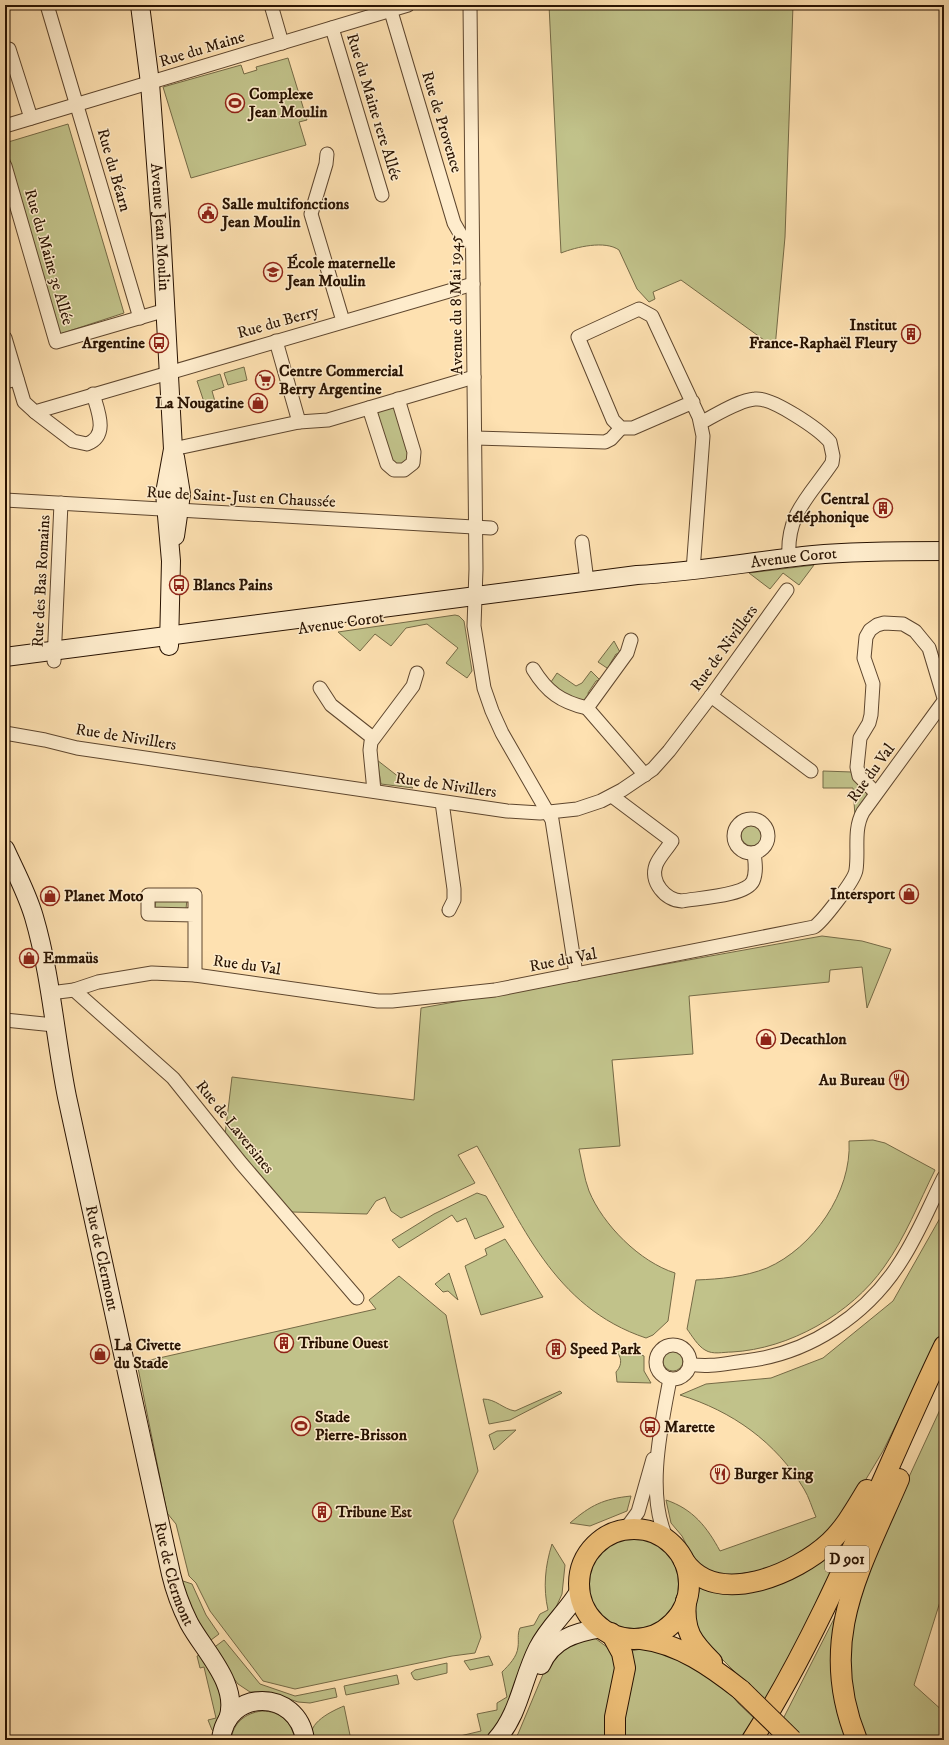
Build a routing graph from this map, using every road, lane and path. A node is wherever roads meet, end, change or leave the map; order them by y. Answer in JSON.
{"nodes":[{"id":1,"x":47,"y":5,"type":"edge"},
{"id":2,"x":140,"y":5,"type":"edge"},
{"id":3,"x":271,"y":5,"type":"edge"},
{"id":4,"x":408,"y":5,"type":"edge"},
{"id":5,"x":470,"y":5,"type":"edge"},
{"id":6,"x":390,"y":8,"type":"edge"},
{"id":7,"x":332,"y":28,"type":"junction"},
{"id":8,"x":282,"y":43,"type":"junction"},
{"id":9,"x":9,"y":49,"type":"dead end"},
{"id":10,"x":150,"y":83,"type":"junction"},
{"id":11,"x":77,"y":105,"type":"junction"},
{"id":12,"x":31,"y":118,"type":"junction"},
{"id":13,"x":5,"y":126,"type":"edge"},
{"id":14,"x":326,"y":154,"type":"dead end"},
{"id":15,"x":5,"y":166,"type":"edge"},
{"id":16,"x":382,"y":195,"type":"dead end"},
{"id":17,"x":472,"y":242,"type":"junction"},
{"id":18,"x":473,"y":284,"type":"junction"},
{"id":19,"x":166,"y":310,"type":"junction"},
{"id":20,"x":140,"y":318,"type":"junction"},
{"id":21,"x":343,"y":321,"type":"junction"},
{"id":22,"x":5,"y":338,"type":"edge"},
{"id":23,"x":276,"y":341,"type":"junction"},
{"id":24,"x":169,"y":372,"type":"junction"},
{"id":25,"x":474,"y":377,"type":"junction"},
{"id":26,"x":11,"y":380,"type":"edge"},
{"id":27,"x":93,"y":394,"type":"junction"},
{"id":28,"x":398,"y":400,"type":"junction"},
{"id":29,"x":693,"y":402,"type":"junction"},
{"id":30,"x":369,"y":408,"type":"junction"},
{"id":31,"x":35,"y":412,"type":"junction"},
{"id":32,"x":299,"y":422,"type":"junction"},
{"id":33,"x":702,"y":422,"type":"junction"},
{"id":34,"x":621,"y":428,"type":"junction"},
{"id":35,"x":474,"y":438,"type":"junction"},
{"id":36,"x":173,"y":449,"type":"junction"},
{"id":37,"x":5,"y":500,"type":"edge"},
{"id":38,"x":61,"y":503,"type":"junction"},
{"id":39,"x":172,"y":510,"type":"junction"},
{"id":40,"x":476,"y":528,"type":"junction"},
{"id":41,"x":491,"y":528,"type":"dead end"},
{"id":42,"x":582,"y":542,"type":"dead end"},
{"id":43,"x":944,"y":551,"type":"edge"},
{"id":44,"x":912,"y":552,"type":"junction"},
{"id":45,"x":789,"y":558,"type":"junction"},
{"id":46,"x":944,"y":558,"type":"edge"},
{"id":47,"x":685,"y":572,"type":"junction"},
{"id":48,"x":587,"y":581,"type":"junction"},
{"id":49,"x":787,"y":590,"type":"dead end"},
{"id":50,"x":476,"y":600,"type":"junction"},
{"id":51,"x":169,"y":640,"type":"junction"},
{"id":52,"x":631,"y":640,"type":"dead end"},
{"id":53,"x":54,"y":656,"type":"junction"},
{"id":54,"x":5,"y":657,"type":"edge"},
{"id":55,"x":5,"y":668,"type":"edge"},
{"id":56,"x":533,"y":669,"type":"dead end"},
{"id":57,"x":417,"y":673,"type":"dead end"},
{"id":58,"x":320,"y":688,"type":"dead end"},
{"id":59,"x":711,"y":696,"type":"junction"},
{"id":60,"x":944,"y":700,"type":"edge"},
{"id":61,"x":587,"y":708,"type":"junction"},
{"id":62,"x":5,"y":733,"type":"edge"},
{"id":63,"x":374,"y":738,"type":"junction"},
{"id":64,"x":811,"y":771,"type":"dead end"},
{"id":65,"x":645,"y":775,"type":"junction"},
{"id":66,"x":374,"y":791,"type":"junction"},
{"id":67,"x":876,"y":793,"type":"junction"},
{"id":68,"x":612,"y":796,"type":"junction"},
{"id":69,"x":442,"y":802,"type":"junction"},
{"id":70,"x":548,"y":813,"type":"junction"},
{"id":71,"x":5,"y":849,"type":"edge"},
{"id":72,"x":754,"y":852,"type":"dead end"},
{"id":73,"x":449,"y":910,"type":"dead end"},
{"id":74,"x":195,"y":915,"type":"dead end"},
{"id":75,"x":576,"y":974,"type":"junction"},
{"id":76,"x":195,"y":975,"type":"junction"},
{"id":77,"x":74,"y":990,"type":"junction"},
{"id":78,"x":50,"y":993,"type":"junction"},
{"id":79,"x":5,"y":1020,"type":"edge"},
{"id":80,"x":54,"y":1025,"type":"junction"},
{"id":81,"x":944,"y":1177,"type":"edge"},
{"id":82,"x":358,"y":1298,"type":"dead end"},
{"id":83,"x":944,"y":1346,"type":"edge"},
{"id":84,"x":690,"y":1364,"type":"junction"},
{"id":85,"x":938,"y":1376,"type":"edge"},
{"id":86,"x":670,"y":1379,"type":"junction"},
{"id":87,"x":930,"y":1408,"type":"junction"},
{"id":88,"x":659,"y":1440,"type":"junction"},
{"id":89,"x":625,"y":1530,"type":"junction"},
{"id":90,"x":668,"y":1541,"type":"junction"},
{"id":91,"x":684,"y":1561,"type":"junction"},
{"id":92,"x":580,"y":1590,"type":"junction"},
{"id":93,"x":687,"y":1599,"type":"junction"},
{"id":94,"x":606,"y":1631,"type":"junction"},
{"id":95,"x":636,"y":1639,"type":"junction"},
{"id":96,"x":213,"y":1661,"type":"junction"},
{"id":97,"x":741,"y":1690,"type":"junction"},
{"id":98,"x":258,"y":1700,"type":"junction"},
{"id":99,"x":228,"y":1719,"type":"junction"},
{"id":100,"x":221,"y":1740,"type":"edge"},
{"id":101,"x":305,"y":1740,"type":"edge"},
{"id":102,"x":496,"y":1740,"type":"edge"},
{"id":103,"x":506,"y":1740,"type":"edge"},
{"id":104,"x":615,"y":1740,"type":"edge"},
{"id":105,"x":752,"y":1740,"type":"edge"},
{"id":106,"x":762,"y":1740,"type":"edge"},
{"id":107,"x":792,"y":1740,"type":"edge"},
{"id":108,"x":857,"y":1740,"type":"edge"}],
"edges":[{"from":1,"to":11,"type":"street","name":"Rue du Béarn"},
{"from":2,"to":10,"type":"street","name":"Avenue Jean Moulin"},
{"from":3,"to":8,"type":"street"},
{"from":4,"to":6,"type":"street","name":"Rue du Maine"},
{"from":5,"to":17,"type":"street","name":"Avenue du 8 Mai 1945"},
{"from":6,"to":7,"type":"street","name":"Rue du Maine"},
{"from":6,"to":17,"type":"street","name":"Rue de Provence"},
{"from":7,"to":8,"type":"street","name":"Rue du Maine"},
{"from":7,"to":16,"type":"street","name":"Rue du Maine 1ere Allée"},
{"from":8,"to":10,"type":"street","name":"Rue du Maine"},
{"from":9,"to":12,"type":"street"},
{"from":10,"to":11,"type":"street","name":"Rue du Maine"},
{"from":10,"to":19,"type":"street","name":"Avenue Jean Moulin"},
{"from":11,"to":12,"type":"street","name":"Rue du Maine"},
{"from":11,"to":20,"type":"street","name":"Rue du Béarn"},
{"from":12,"to":13,"type":"street","name":"Rue du Maine"},
{"from":14,"to":21,"type":"street"},
{"from":15,"to":20,"type":"street","name":"Rue du Maine 3e Allée"},
{"from":17,"to":18,"type":"street","name":"Avenue du 8 Mai 1945"},
{"from":18,"to":21,"type":"street","name":"Rue du Berry"},
{"from":18,"to":25,"type":"street","name":"Avenue du 8 Mai 1945"},
{"from":19,"to":20,"type":"street"},
{"from":19,"to":24,"type":"street","name":"Avenue Jean Moulin"},
{"from":21,"to":23,"type":"street","name":"Rue du Berry"},
{"from":22,"to":26,"type":"street"},
{"from":23,"to":24,"type":"street","name":"Rue du Berry"},
{"from":23,"to":32,"type":"street"},
{"from":24,"to":27,"type":"street","name":"Rue du Berry"},
{"from":24,"to":36,"type":"street","name":"Avenue Jean Moulin"},
{"from":25,"to":28,"type":"street"},
{"from":25,"to":35,"type":"street","name":"Avenue du 8 Mai 1945"},
{"from":26,"to":31,"type":"street"},
{"from":27,"to":31,"type":"street","name":"Rue du Berry"},
{"from":27,"to":31,"type":"street"},
{"from":28,"to":30,"type":"street"},
{"from":28,"to":30,"type":"street"},
{"from":29,"to":33,"type":"street"},
{"from":29,"to":34,"type":"street"},
{"from":29,"to":34,"type":"street"},
{"from":30,"to":32,"type":"street"},
{"from":32,"to":36,"type":"street"},
{"from":33,"to":45,"type":"street"},
{"from":33,"to":47,"type":"street"},
{"from":34,"to":35,"type":"street"},
{"from":35,"to":40,"type":"street","name":"Avenue du 8 Mai 1945"},
{"from":36,"to":39,"type":"street","name":"Avenue Jean Moulin"},
{"from":37,"to":38,"type":"street","name":"Rue de Saint-Just en Chaussée"},
{"from":38,"to":39,"type":"street","name":"Rue de Saint-Just en Chaussée"},
{"from":38,"to":53,"type":"street","name":"Rue des Bas Romains"},
{"from":39,"to":40,"type":"street","name":"Rue de Saint-Just en Chaussée"},
{"from":39,"to":51,"type":"street","name":"Avenue Jean Moulin"},
{"from":40,"to":41,"type":"street","name":"Rue de Saint-Just en Chaussée"},
{"from":40,"to":50,"type":"street","name":"Avenue du 8 Mai 1945"},
{"from":42,"to":48,"type":"street"},
{"from":43,"to":44,"type":"street","name":"Avenue Corot"},
{"from":44,"to":45,"type":"street","name":"Avenue Corot"},
{"from":44,"to":46,"type":"street","name":"Avenue Corot"},
{"from":45,"to":47,"type":"street","name":"Avenue Corot"},
{"from":47,"to":48,"type":"street","name":"Avenue Corot"},
{"from":47,"to":50,"type":"street","name":"Avenue Corot"},
{"from":48,"to":50,"type":"street","name":"Avenue Corot"},
{"from":49,"to":59,"type":"street","name":"Rue de Nivillers"},
{"from":50,"to":51,"type":"street","name":"Avenue Corot"},
{"from":50,"to":70,"type":"street","name":"Avenue du 8 Mai 1945"},
{"from":51,"to":53,"type":"street","name":"Avenue Corot"},
{"from":52,"to":61,"type":"street"},
{"from":53,"to":54,"type":"street","name":"Avenue Corot"},
{"from":53,"to":55,"type":"street","name":"Avenue Corot"},
{"from":56,"to":61,"type":"street"},
{"from":57,"to":63,"type":"street"},
{"from":58,"to":63,"type":"street"},
{"from":59,"to":64,"type":"street"},
{"from":59,"to":65,"type":"street","name":"Rue de Nivillers"},
{"from":60,"to":67,"type":"street","name":"Rue du Val"},
{"from":60,"to":67,"type":"street"},
{"from":61,"to":65,"type":"street"},
{"from":62,"to":66,"type":"street","name":"Rue de Nivillers"},
{"from":63,"to":66,"type":"street"},
{"from":65,"to":68,"type":"street","name":"Rue de Nivillers"},
{"from":66,"to":69,"type":"street","name":"Rue de Nivillers"},
{"from":67,"to":75,"type":"street","name":"Rue du Val"},
{"from":68,"to":70,"type":"street","name":"Rue de Nivillers"},
{"from":68,"to":72,"type":"street"},
{"from":69,"to":70,"type":"street","name":"Rue de Nivillers"},
{"from":69,"to":73,"type":"street"},
{"from":70,"to":75,"type":"street","name":"Avenue du 8 Mai 1945"},
{"from":71,"to":78,"type":"street","name":"Rue de Clermont"},
{"from":74,"to":76,"type":"street"},
{"from":75,"to":76,"type":"street","name":"Rue du Val"},
{"from":76,"to":77,"type":"street","name":"Rue du Val"},
{"from":77,"to":78,"type":"street","name":"Rue du Val"},
{"from":77,"to":82,"type":"street","name":"Rue de Laversines"},
{"from":78,"to":80,"type":"street","name":"Rue de Clermont"},
{"from":79,"to":80,"type":"street"},
{"from":80,"to":96,"type":"street","name":"Rue de Clermont"},
{"from":81,"to":84,"type":"street"},
{"from":83,"to":85,"type":"main road","number":"D 901"},
{"from":84,"to":86,"type":"street"},
{"from":84,"to":86,"type":"street"},
{"from":85,"to":87,"type":"main road","number":"D 901"},
{"from":85,"to":91,"type":"main road"},
{"from":85,"to":105,"type":"main road","number":"D 901"},
{"from":86,"to":88,"type":"street"},
{"from":87,"to":106,"type":"main road","number":"D 901"},
{"from":87,"to":108,"type":"main road"},
{"from":88,"to":89,"type":"street"},
{"from":88,"to":90,"type":"street"},
{"from":89,"to":90,"type":"main road"},
{"from":89,"to":92,"type":"main road"},
{"from":90,"to":91,"type":"main road"},
{"from":91,"to":93,"type":"main road"},
{"from":92,"to":94,"type":"main road"},
{"from":92,"to":102,"type":"street"},
{"from":93,"to":95,"type":"main road"},
{"from":93,"to":97,"type":"main road"},
{"from":94,"to":95,"type":"main road"},
{"from":94,"to":103,"type":"street"},
{"from":94,"to":104,"type":"main road"},
{"from":95,"to":97,"type":"main road"},
{"from":96,"to":98,"type":"street","name":"Rue de Clermont"},
{"from":96,"to":99,"type":"street","name":"Rue de Clermont"},
{"from":97,"to":107,"type":"main road","bridge":true},
{"from":98,"to":99,"type":"street"},
{"from":98,"to":101,"type":"street","name":"Rue de Clermont"},
{"from":99,"to":100,"type":"street","name":"Rue de Clermont"}]}
